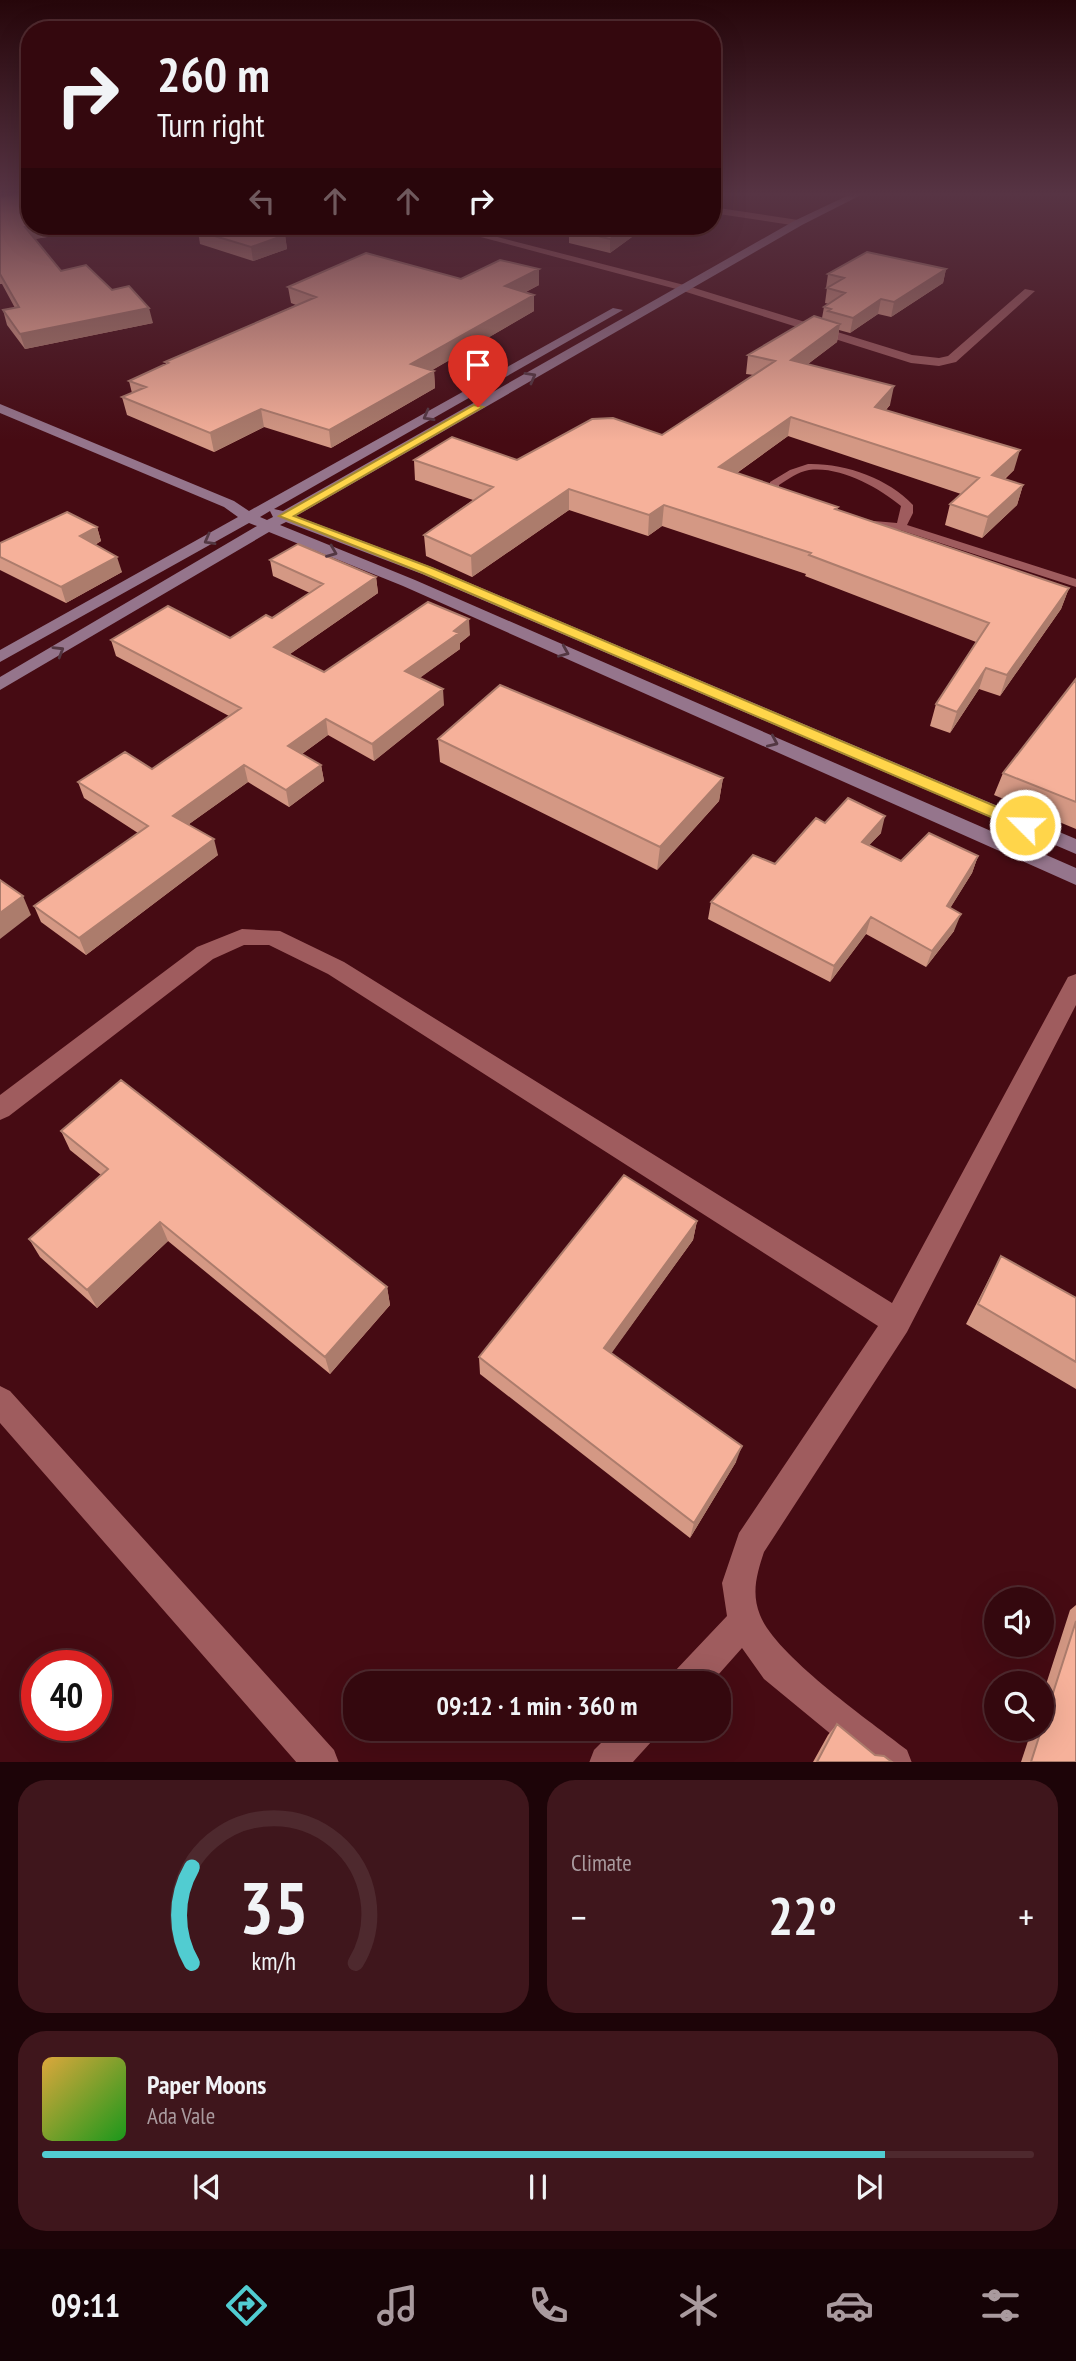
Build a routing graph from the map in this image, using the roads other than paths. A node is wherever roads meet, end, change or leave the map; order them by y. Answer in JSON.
{"nodes":[{"id":1,"x":633,"y":276,"type":"edge"},
{"id":2,"x":676,"y":276,"type":"edge"},
{"id":3,"x":705,"y":276,"type":"edge"},
{"id":4,"x":662,"y":284,"type":"junction"},
{"id":5,"x":684,"y":288,"type":"junction"},
{"id":6,"x":1029,"y":291,"type":"dead end"},
{"id":7,"x":0,"y":408,"type":"edge"},
{"id":8,"x":229,"y":504,"type":"junction"},
{"id":9,"x":802,"y":507,"type":"edge"},
{"id":10,"x":285,"y":516,"type":"junction"},
{"id":11,"x":249,"y":518,"type":"junction"},
{"id":12,"x":267,"y":518,"type":"junction"},
{"id":13,"x":847,"y":521,"type":"edge"},
{"id":14,"x":901,"y":527,"type":"junction"},
{"id":15,"x":428,"y":571,"type":"junction"},
{"id":16,"x":410,"y":583,"type":"junction"},
{"id":17,"x":1076,"y":583,"type":"edge"},
{"id":18,"x":546,"y":622,"type":"junction"},
{"id":19,"x":525,"y":636,"type":"junction"},
{"id":20,"x":0,"y":656,"type":"edge"},
{"id":21,"x":0,"y":685,"type":"edge"},
{"id":22,"x":742,"y":706,"type":"junction"},
{"id":23,"x":729,"y":722,"type":"junction"},
{"id":24,"x":1076,"y":847,"type":"edge"},
{"id":25,"x":1076,"y":877,"type":"edge"},
{"id":26,"x":1076,"y":984,"type":"edge"},
{"id":27,"x":0,"y":1109,"type":"edge"},
{"id":28,"x":897,"y":1322,"type":"junction"},
{"id":29,"x":0,"y":1401,"type":"edge"},
{"id":30,"x":744,"y":1622,"type":"junction"},
{"id":31,"x":698,"y":1671,"type":"edge"},
{"id":32,"x":628,"y":1741,"type":"edge"},
{"id":33,"x":321,"y":1762,"type":"edge"},
{"id":34,"x":607,"y":1762,"type":"edge"},
{"id":35,"x":894,"y":1762,"type":"edge"}],
"edges":[{"from":1,"to":4,"type":"street"},
{"from":2,"to":4,"type":"street"},
{"from":3,"to":5,"type":"street"},
{"from":4,"to":5,"type":"street"},
{"from":4,"to":12,"type":"street","one_way":true},
{"from":5,"to":6,"type":"street"},
{"from":10,"to":5,"type":"street","one_way":true},
{"from":7,"to":8,"type":"street"},
{"from":8,"to":11,"type":"street"},
{"from":8,"to":12,"type":"street"},
{"from":9,"to":14,"type":"lane"},
{"from":10,"to":12,"type":"street"},
{"from":10,"to":15,"type":"street"},
{"from":11,"to":12,"type":"street"},
{"from":11,"to":20,"type":"street","one_way":true},
{"from":12,"to":16,"type":"street","one_way":true},
{"from":21,"to":12,"type":"street","one_way":true},
{"from":13,"to":14,"type":"lane"},
{"from":14,"to":17,"type":"lane"},
{"from":15,"to":16,"type":"street"},
{"from":15,"to":18,"type":"street"},
{"from":16,"to":19,"type":"street"},
{"from":18,"to":19,"type":"street"},
{"from":18,"to":22,"type":"street"},
{"from":19,"to":23,"type":"street","one_way":true},
{"from":22,"to":23,"type":"street"},
{"from":22,"to":24,"type":"street"},
{"from":23,"to":25,"type":"street","one_way":true},
{"from":26,"to":28,"type":"street"},
{"from":27,"to":28,"type":"street"},
{"from":28,"to":30,"type":"street"},
{"from":29,"to":33,"type":"street"},
{"from":30,"to":31,"type":"street"},
{"from":30,"to":35,"type":"street"},
{"from":32,"to":34,"type":"street"}]}
